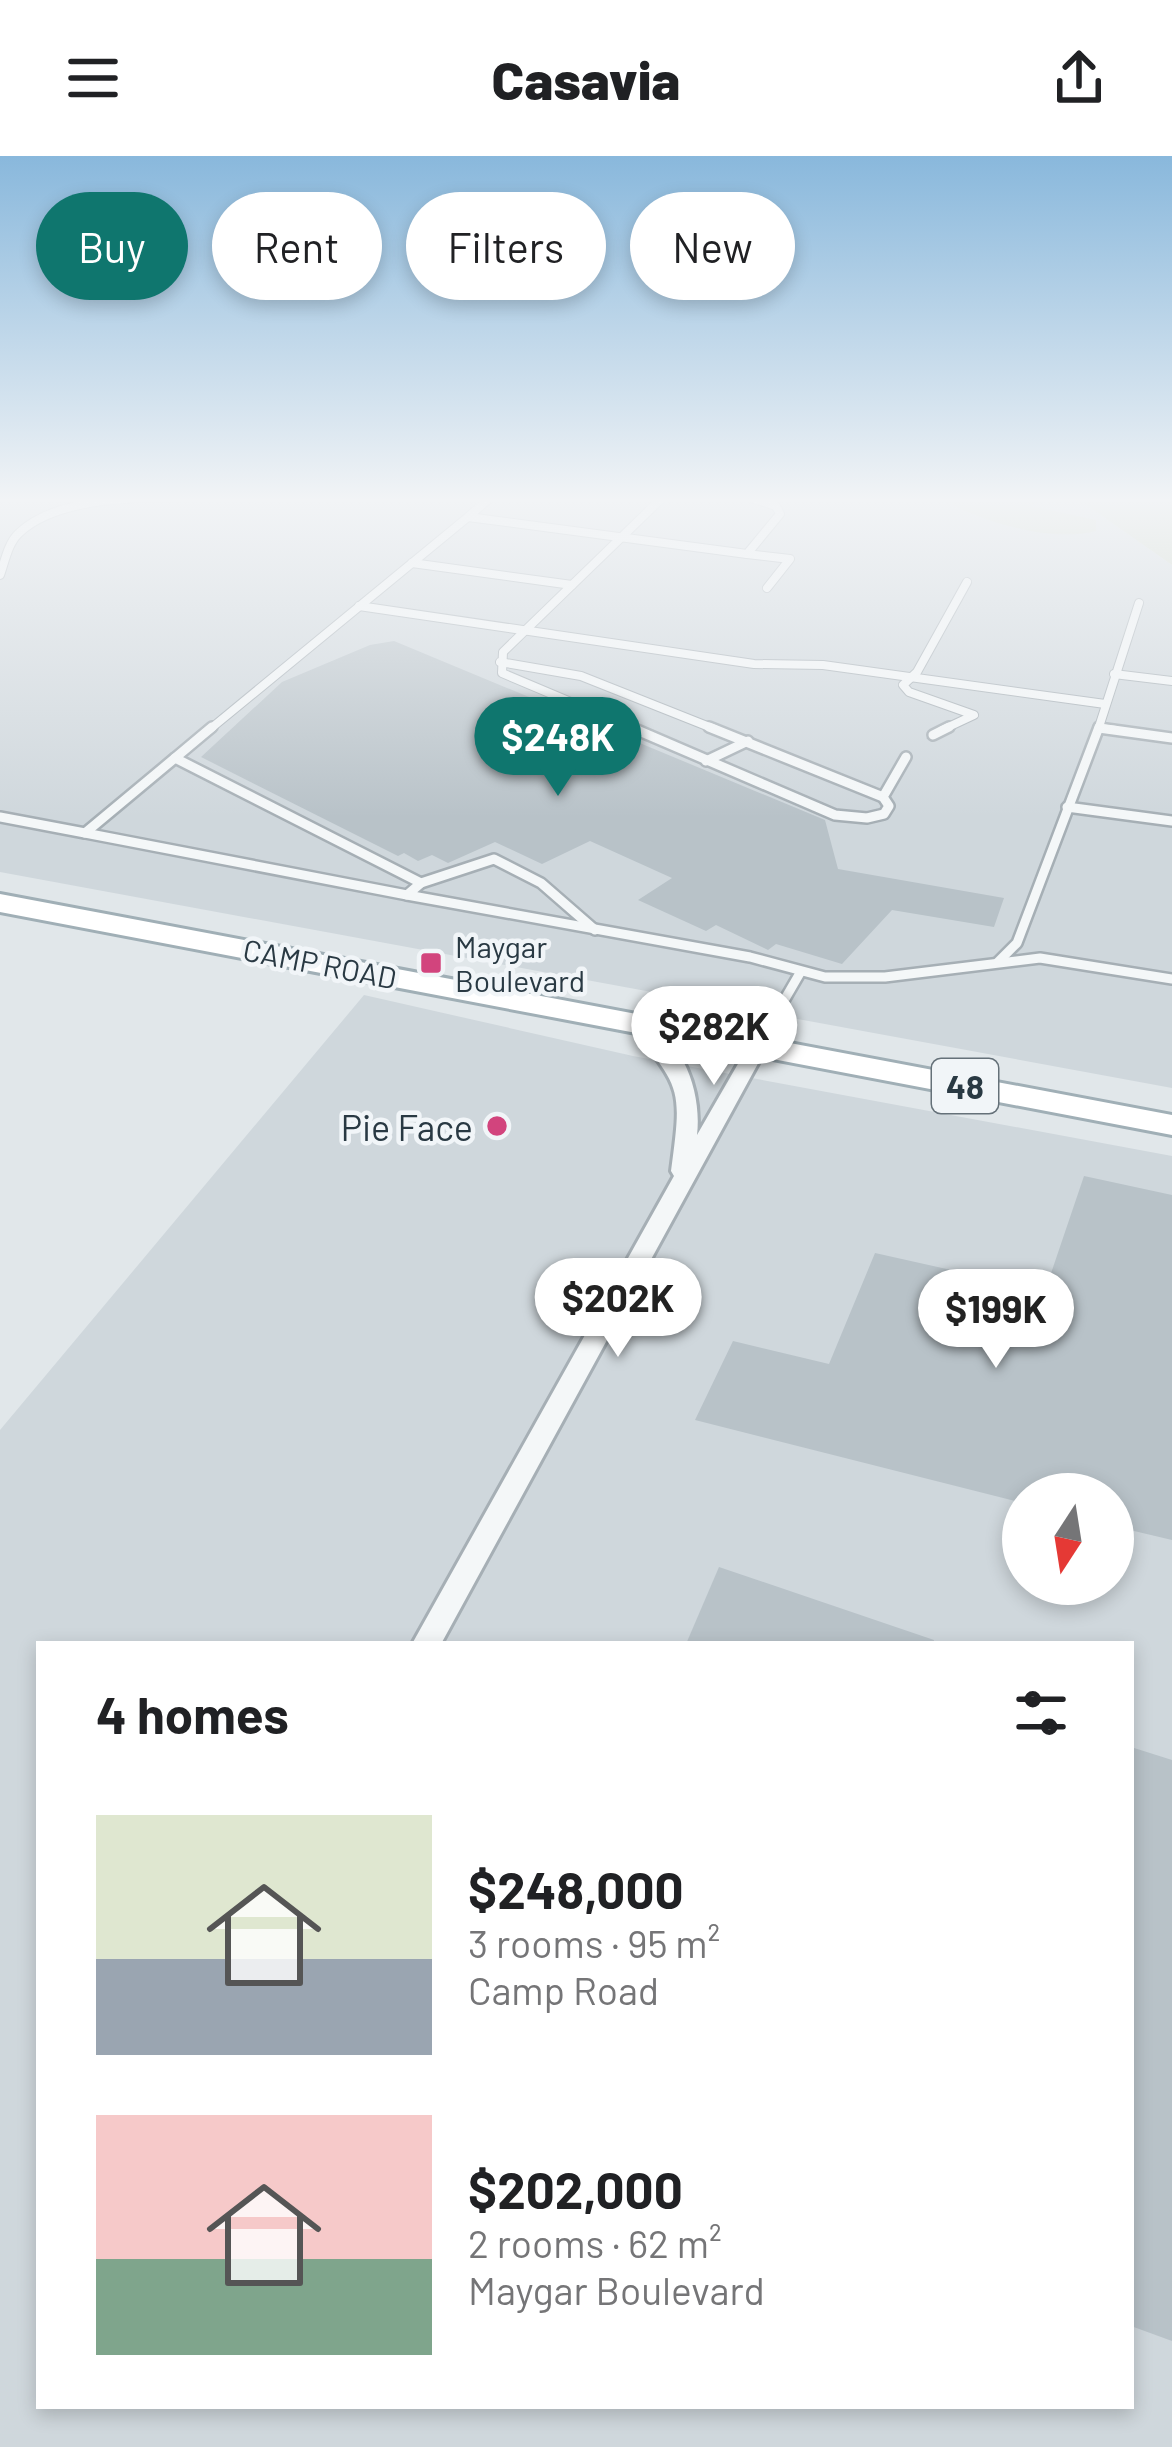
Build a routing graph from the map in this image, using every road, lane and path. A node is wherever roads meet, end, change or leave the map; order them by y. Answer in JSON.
{"nodes":[{"id":1,"x":1139,"y":603,"type":"dead end"},
{"id":2,"x":362,"y":604,"type":"edge"},
{"id":3,"x":551,"y":604,"type":"edge"},
{"id":4,"x":955,"y":604,"type":"edge"},
{"id":5,"x":359,"y":606,"type":"junction"},
{"id":6,"x":523,"y":630,"type":"junction"},
{"id":7,"x":500,"y":662,"type":"junction"},
{"id":8,"x":1114,"y":674,"type":"junction"},
{"id":9,"x":910,"y":677,"type":"junction"},
{"id":10,"x":1172,"y":681,"type":"edge"},
{"id":11,"x":1105,"y":704,"type":"junction"},
{"id":12,"x":1099,"y":728,"type":"junction"},
{"id":13,"x":933,"y":735,"type":"dead end"},
{"id":14,"x":1172,"y":738,"type":"edge"},
{"id":15,"x":748,"y":741,"type":"junction"},
{"id":16,"x":905,"y":757,"type":"dead end"},
{"id":17,"x":175,"y":758,"type":"junction"},
{"id":18,"x":706,"y":761,"type":"junction"},
{"id":19,"x":884,"y":797,"type":"junction"},
{"id":20,"x":1067,"y":807,"type":"junction"},
{"id":21,"x":0,"y":817,"type":"edge"},
{"id":22,"x":1172,"y":821,"type":"edge"},
{"id":23,"x":86,"y":832,"type":"junction"},
{"id":24,"x":422,"y":883,"type":"junction"},
{"id":25,"x":407,"y":895,"type":"junction"},
{"id":26,"x":0,"y":903,"type":"edge"},
{"id":27,"x":596,"y":930,"type":"junction"},
{"id":28,"x":997,"y":962,"type":"junction"},
{"id":29,"x":800,"y":973,"type":"junction"},
{"id":30,"x":1172,"y":979,"type":"edge"},
{"id":31,"x":640,"y":1026,"type":"junction"},
{"id":32,"x":758,"y":1047,"type":"junction"},
{"id":33,"x":1172,"y":1125,"type":"edge"},
{"id":34,"x":680,"y":1186,"type":"junction"},
{"id":35,"x":428,"y":1641,"type":"edge"}],
"edges":[{"from":1,"to":8,"type":"lane"},
{"from":2,"to":5,"type":"lane"},
{"from":3,"to":6,"type":"lane"},
{"from":4,"to":9,"type":"lane"},
{"from":5,"to":6,"type":"lane"},
{"from":5,"to":17,"type":"lane"},
{"from":6,"to":7,"type":"lane"},
{"from":6,"to":9,"type":"lane"},
{"from":7,"to":15,"type":"lane"},
{"from":7,"to":18,"type":"lane"},
{"from":8,"to":10,"type":"lane"},
{"from":8,"to":11,"type":"lane"},
{"from":9,"to":11,"type":"lane"},
{"from":9,"to":13,"type":"lane"},
{"from":11,"to":12,"type":"lane"},
{"from":12,"to":14,"type":"lane"},
{"from":12,"to":20,"type":"lane"},
{"from":15,"to":18,"type":"lane"},
{"from":15,"to":19,"type":"lane"},
{"from":16,"to":19,"type":"lane"},
{"from":17,"to":23,"type":"lane"},
{"from":17,"to":24,"type":"lane"},
{"from":18,"to":19,"type":"lane"},
{"from":20,"to":22,"type":"lane"},
{"from":20,"to":28,"type":"lane"},
{"from":21,"to":23,"type":"lane"},
{"from":23,"to":25,"type":"lane"},
{"from":24,"to":25,"type":"lane"},
{"from":24,"to":27,"type":"lane"},
{"from":25,"to":27,"type":"lane"},
{"from":26,"to":31,"type":"main road","name":"CAMP ROAD","number":"48"},
{"from":27,"to":29,"type":"lane"},
{"from":28,"to":29,"type":"lane"},
{"from":28,"to":30,"type":"lane"},
{"from":29,"to":32,"type":"lane"},
{"from":31,"to":32,"type":"main road","name":"CAMP ROAD","number":"48"},
{"from":31,"to":34,"type":"street"},
{"from":32,"to":33,"type":"main road","name":"CAMP ROAD","number":"48"},
{"from":32,"to":34,"type":"street"},
{"from":34,"to":35,"type":"street"}]}
